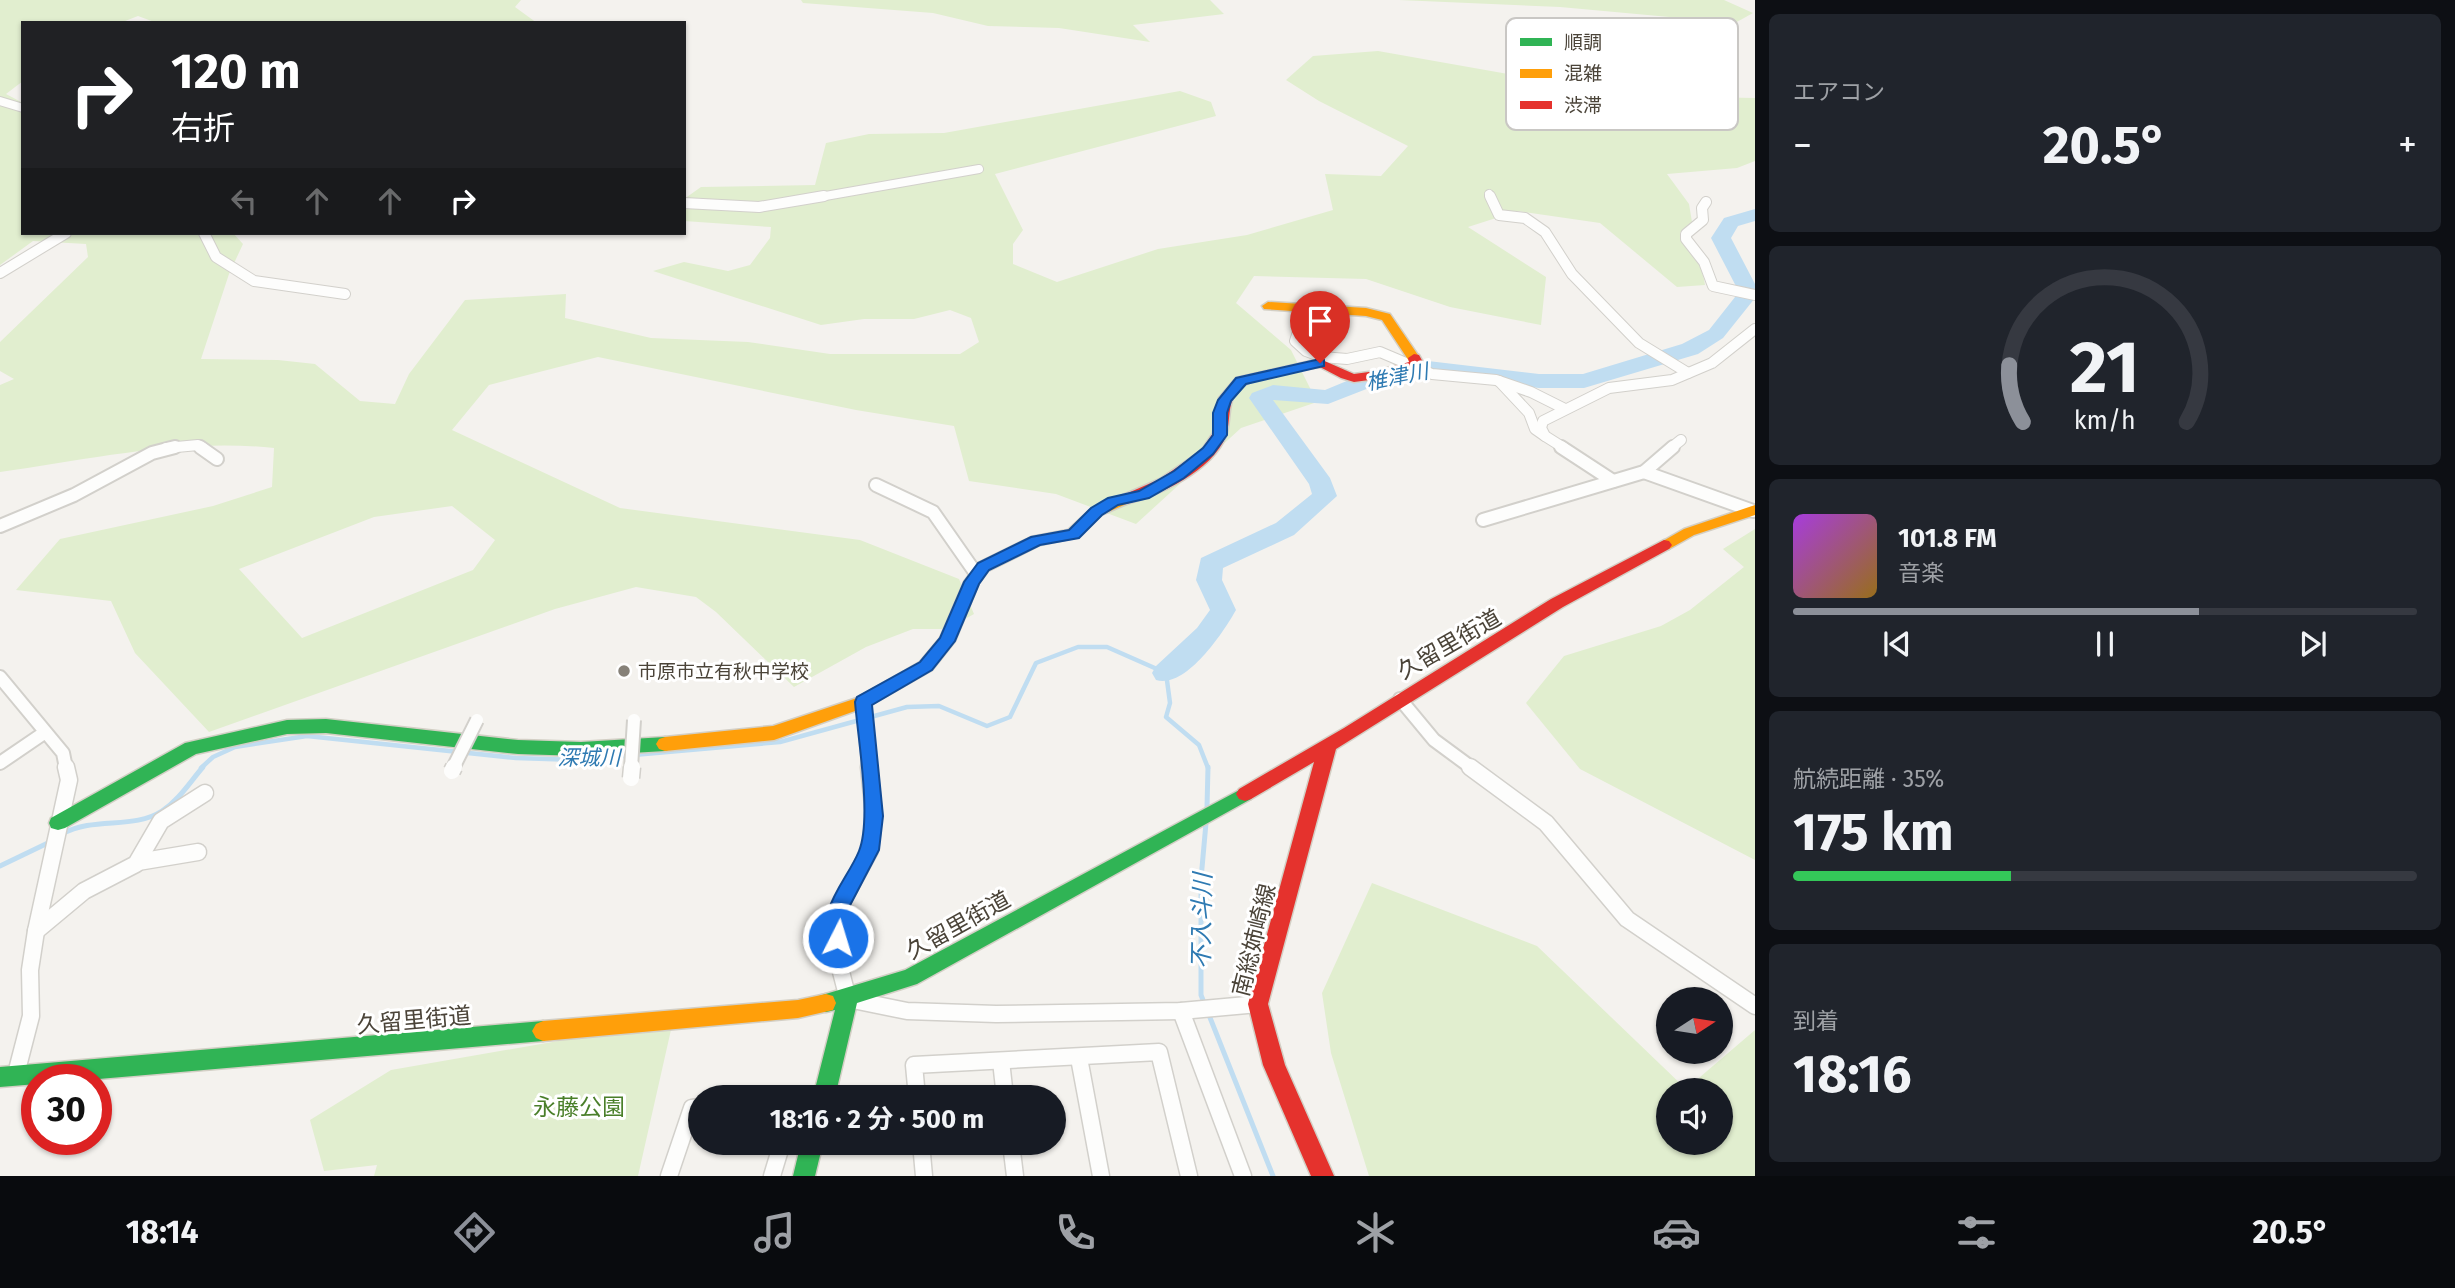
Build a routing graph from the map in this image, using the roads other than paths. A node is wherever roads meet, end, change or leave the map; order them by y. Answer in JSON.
{"nodes":[{"id":1,"x":0,"y":101,"type":"edge"},
{"id":2,"x":21,"y":107,"type":"edge"},
{"id":3,"x":979,"y":169,"type":"dead end"},
{"id":4,"x":1489,"y":194,"type":"dead end"},
{"id":5,"x":1706,"y":202,"type":"dead end"},
{"id":6,"x":686,"y":203,"type":"edge"},
{"id":7,"x":63,"y":235,"type":"edge"},
{"id":8,"x":205,"y":235,"type":"edge"},
{"id":9,"x":0,"y":273,"type":"edge"},
{"id":10,"x":345,"y":294,"type":"dead end"},
{"id":11,"x":1755,"y":295,"type":"edge"},
{"id":12,"x":1269,"y":306,"type":"dead end"},
{"id":13,"x":1305,"y":310,"type":"junction"},
{"id":14,"x":1755,"y":329,"type":"edge"},
{"id":15,"x":1417,"y":364,"type":"junction"},
{"id":16,"x":1688,"y":373,"type":"junction"},
{"id":17,"x":1499,"y":381,"type":"junction"},
{"id":18,"x":1566,"y":410,"type":"junction"},
{"id":19,"x":1545,"y":436,"type":"junction"},
{"id":20,"x":1681,"y":440,"type":"dead end"},
{"id":21,"x":217,"y":459,"type":"dead end"},
{"id":22,"x":1644,"y":472,"type":"junction"},
{"id":23,"x":1613,"y":481,"type":"junction"},
{"id":24,"x":876,"y":485,"type":"dead end"},
{"id":25,"x":1754,"y":511,"type":"edge"},
{"id":26,"x":1483,"y":520,"type":"dead end"},
{"id":27,"x":0,"y":526,"type":"edge"},
{"id":28,"x":977,"y":575,"type":"junction"},
{"id":29,"x":0,"y":677,"type":"edge"},
{"id":30,"x":1400,"y":699,"type":"junction"},
{"id":31,"x":863,"y":702,"type":"junction"},
{"id":32,"x":477,"y":720,"type":"dead end"},
{"id":33,"x":634,"y":720,"type":"dead end"},
{"id":34,"x":44,"y":733,"type":"junction"},
{"id":35,"x":1327,"y":749,"type":"junction"},
{"id":36,"x":0,"y":763,"type":"edge"},
{"id":37,"x":452,"y":771,"type":"dead end"},
{"id":38,"x":631,"y":778,"type":"dead end"},
{"id":39,"x":205,"y":793,"type":"dead end"},
{"id":40,"x":58,"y":823,"type":"junction"},
{"id":41,"x":198,"y":852,"type":"dead end"},
{"id":42,"x":138,"y":862,"type":"junction"},
{"id":43,"x":36,"y":931,"type":"junction"},
{"id":44,"x":848,"y":999,"type":"junction"},
{"id":45,"x":1258,"y":1004,"type":"junction"},
{"id":46,"x":1755,"y":1006,"type":"edge"},
{"id":47,"x":1181,"y":1011,"type":"junction"},
{"id":48,"x":1079,"y":1058,"type":"junction"},
{"id":49,"x":1001,"y":1061,"type":"junction"},
{"id":50,"x":8,"y":1075,"type":"edge"},
{"id":51,"x":827,"y":1085,"type":"edge"},
{"id":52,"x":916,"y":1085,"type":"edge"},
{"id":53,"x":1004,"y":1085,"type":"edge"},
{"id":54,"x":688,"y":1120,"type":"edge"},
{"id":55,"x":778,"y":1155,"type":"edge"},
{"id":56,"x":809,"y":1155,"type":"edge"},
{"id":57,"x":922,"y":1155,"type":"edge"},
{"id":58,"x":1012,"y":1155,"type":"edge"},
{"id":59,"x":669,"y":1176,"type":"edge"},
{"id":60,"x":772,"y":1176,"type":"edge"},
{"id":61,"x":804,"y":1176,"type":"edge"},
{"id":62,"x":924,"y":1176,"type":"edge"},
{"id":63,"x":1015,"y":1176,"type":"edge"},
{"id":64,"x":1101,"y":1176,"type":"edge"},
{"id":65,"x":1189,"y":1176,"type":"edge"},
{"id":66,"x":1242,"y":1176,"type":"edge"},
{"id":67,"x":1323,"y":1176,"type":"edge"}],
"edges":[{"from":1,"to":2,"type":"street"},
{"from":3,"to":6,"type":"street"},
{"from":4,"to":16,"type":"street"},
{"from":5,"to":11,"type":"street"},
{"from":7,"to":9,"type":"street"},
{"from":8,"to":10,"type":"street"},
{"from":12,"to":13,"type":"main road"},
{"from":13,"to":15,"type":"main road"},
{"from":13,"to":15,"type":"street"},
{"from":14,"to":16,"type":"street"},
{"from":15,"to":17,"type":"street"},
{"from":15,"to":28,"type":"main road"},
{"from":16,"to":18,"type":"street"},
{"from":17,"to":18,"type":"street"},
{"from":17,"to":19,"type":"street"},
{"from":18,"to":19,"type":"street"},
{"from":19,"to":23,"type":"street"},
{"from":20,"to":22,"type":"street"},
{"from":21,"to":27,"type":"street"},
{"from":22,"to":23,"type":"street"},
{"from":22,"to":25,"type":"street"},
{"from":23,"to":26,"type":"street"},
{"from":24,"to":28,"type":"street"},
{"from":25,"to":30,"type":"main road","name":"久留里街道"},
{"from":28,"to":31,"type":"main road"},
{"from":29,"to":34,"type":"street"},
{"from":30,"to":35,"type":"main road","name":"久留里街道"},
{"from":30,"to":46,"type":"street"},
{"from":31,"to":40,"type":"main road"},
{"from":31,"to":44,"type":"street"},
{"from":32,"to":37,"type":"street","bridge":true},
{"from":33,"to":38,"type":"street","bridge":true},
{"from":34,"to":36,"type":"street"},
{"from":34,"to":40,"type":"street"},
{"from":35,"to":44,"type":"main road","name":"久留里街道"},
{"from":35,"to":45,"type":"main road","name":"南総姉崎線"},
{"from":39,"to":42,"type":"street"},
{"from":40,"to":43,"type":"street"},
{"from":41,"to":42,"type":"street"},
{"from":42,"to":43,"type":"street"},
{"from":43,"to":50,"type":"street"},
{"from":44,"to":47,"type":"street"},
{"from":44,"to":50,"type":"main road","name":"久留里街道"},
{"from":44,"to":51,"type":"main road"},
{"from":45,"to":47,"type":"street"},
{"from":45,"to":67,"type":"main road","name":"南総姉崎線"},
{"from":47,"to":66,"type":"street"},
{"from":48,"to":49,"type":"street"},
{"from":48,"to":64,"type":"street"},
{"from":48,"to":65,"type":"street"},
{"from":49,"to":52,"type":"street"},
{"from":49,"to":53,"type":"street"},
{"from":54,"to":59,"type":"street"},
{"from":55,"to":60,"type":"street"},
{"from":56,"to":61,"type":"main road"},
{"from":57,"to":62,"type":"street"},
{"from":58,"to":63,"type":"street"}]}
